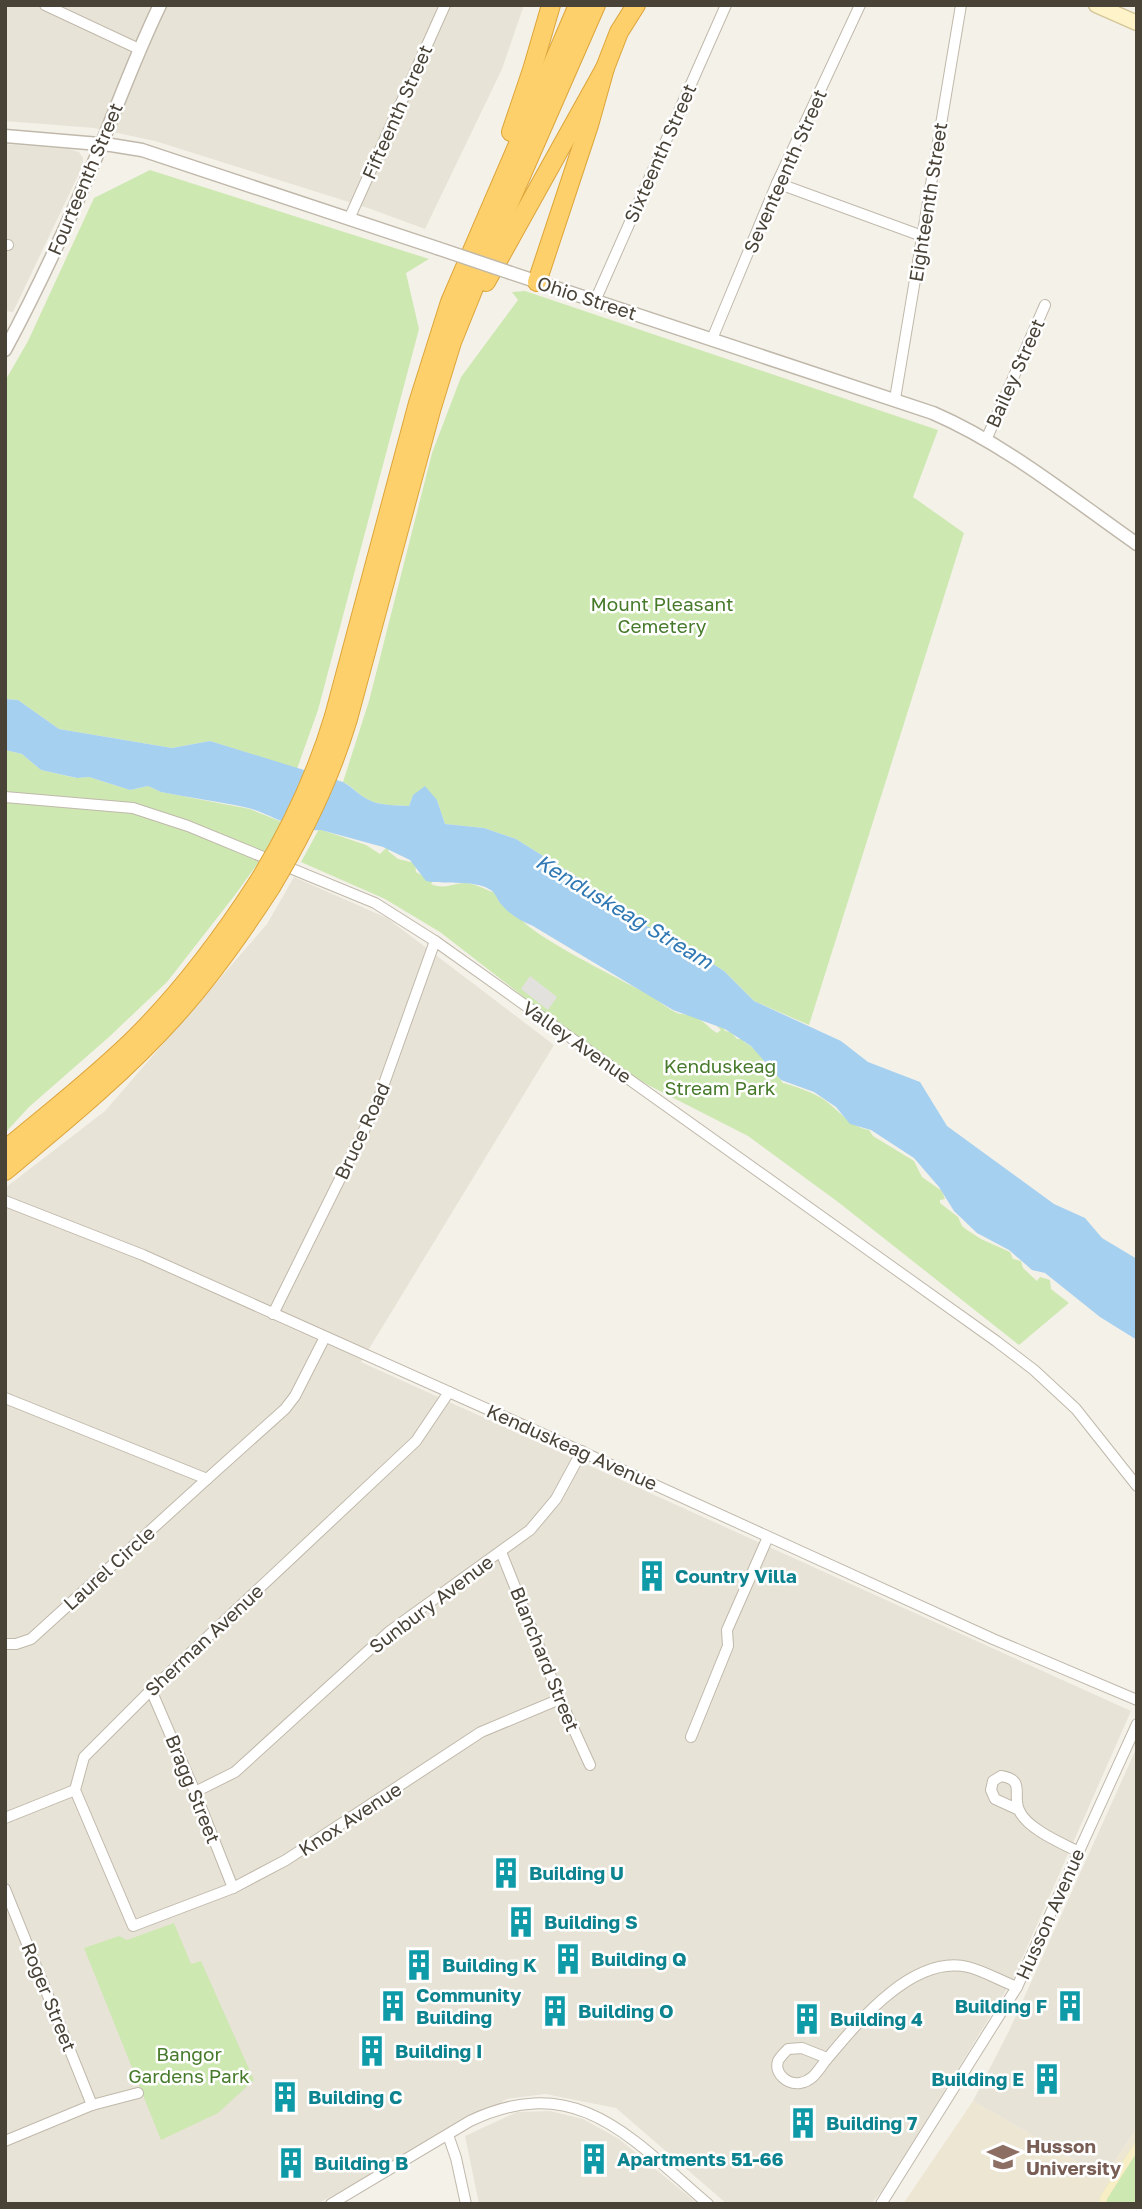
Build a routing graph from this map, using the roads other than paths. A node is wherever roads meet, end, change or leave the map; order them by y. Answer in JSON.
{"nodes":[{"id":1,"x":46,"y":5,"type":"edge"},
{"id":2,"x":160,"y":5,"type":"edge"},
{"id":3,"x":444,"y":5,"type":"edge"},
{"id":4,"x":551,"y":5,"type":"edge"},
{"id":5,"x":578,"y":5,"type":"edge"},
{"id":6,"x":596,"y":5,"type":"edge"},
{"id":7,"x":626,"y":5,"type":"edge"},
{"id":8,"x":636,"y":5,"type":"edge"},
{"id":9,"x":726,"y":5,"type":"edge"},
{"id":10,"x":860,"y":5,"type":"edge"},
{"id":11,"x":961,"y":5,"type":"edge"},
{"id":12,"x":1096,"y":5,"type":"edge"},
{"id":13,"x":1137,"y":23,"type":"edge"},
{"id":14,"x":619,"y":33,"type":"junction"},
{"id":15,"x":139,"y":49,"type":"junction"},
{"id":16,"x":605,"y":68,"type":"junction"},
{"id":17,"x":5,"y":136,"type":"edge"},
{"id":18,"x":102,"y":144,"type":"junction"},
{"id":19,"x":777,"y":183,"type":"junction"},
{"id":20,"x":349,"y":219,"type":"junction"},
{"id":21,"x":484,"y":219,"type":"junction"},
{"id":22,"x":922,"y":236,"type":"junction"},
{"id":23,"x":537,"y":282,"type":"junction"},
{"id":24,"x":595,"y":301,"type":"junction"},
{"id":25,"x":1045,"y":305,"type":"dead end"},
{"id":26,"x":712,"y":339,"type":"junction"},
{"id":27,"x":5,"y":350,"type":"edge"},
{"id":28,"x":895,"y":398,"type":"junction"},
{"id":29,"x":432,"y":407,"type":"junction"},
{"id":30,"x":986,"y":440,"type":"junction"},
{"id":31,"x":1137,"y":544,"type":"edge"},
{"id":32,"x":341,"y":718,"type":"junction"},
{"id":33,"x":5,"y":797,"type":"edge"},
{"id":34,"x":264,"y":885,"type":"junction"},
{"id":35,"x":435,"y":942,"type":"junction"},
{"id":36,"x":5,"y":1150,"type":"edge"},
{"id":37,"x":5,"y":1171,"type":"edge"},
{"id":38,"x":5,"y":1201,"type":"edge"},
{"id":39,"x":273,"y":1314,"type":"junction"},
{"id":40,"x":325,"y":1337,"type":"junction"},
{"id":41,"x":449,"y":1392,"type":"junction"},
{"id":42,"x":5,"y":1398,"type":"edge"},
{"id":43,"x":582,"y":1451,"type":"junction"},
{"id":44,"x":207,"y":1479,"type":"junction"},
{"id":45,"x":1137,"y":1486,"type":"edge"},
{"id":46,"x":768,"y":1537,"type":"junction"},
{"id":47,"x":501,"y":1552,"type":"junction"},
{"id":48,"x":5,"y":1644,"type":"edge"},
{"id":49,"x":151,"y":1690,"type":"junction"},
{"id":50,"x":560,"y":1699,"type":"junction"},
{"id":51,"x":1137,"y":1700,"type":"edge"},
{"id":52,"x":1137,"y":1724,"type":"edge"},
{"id":53,"x":691,"y":1737,"type":"dead end"},
{"id":54,"x":590,"y":1765,"type":"dead end"},
{"id":55,"x":75,"y":1790,"type":"junction"},
{"id":56,"x":195,"y":1792,"type":"junction"},
{"id":57,"x":1019,"y":1810,"type":"dead end"},
{"id":58,"x":5,"y":1818,"type":"edge"},
{"id":59,"x":1077,"y":1851,"type":"junction"},
{"id":60,"x":233,"y":1888,"type":"junction"},
{"id":61,"x":5,"y":1889,"type":"edge"},
{"id":62,"x":1017,"y":1987,"type":"junction"},
{"id":63,"x":827,"y":2058,"type":"junction"},
{"id":64,"x":138,"y":2093,"type":"dead end"},
{"id":65,"x":92,"y":2105,"type":"junction"},
{"id":66,"x":448,"y":2135,"type":"junction"},
{"id":67,"x":5,"y":2141,"type":"edge"},
{"id":68,"x":331,"y":2204,"type":"edge"},
{"id":69,"x":466,"y":2204,"type":"edge"},
{"id":70,"x":708,"y":2204,"type":"edge"},
{"id":71,"x":881,"y":2204,"type":"edge"}],
"edges":[{"from":1,"to":15,"type":"street"},
{"from":2,"to":15,"type":"street","name":"Fourteenth Street"},
{"from":3,"to":20,"type":"street","name":"Fifteenth Street"},
{"from":4,"to":21,"type":"highway"},
{"from":5,"to":21,"type":"highway"},
{"from":6,"to":29,"type":"highway"},
{"from":7,"to":14,"type":"highway"},
{"from":8,"to":14,"type":"highway"},
{"from":9,"to":24,"type":"street","name":"Sixteenth Street"},
{"from":10,"to":19,"type":"street","name":"Seventeenth Street"},
{"from":11,"to":22,"type":"street","name":"Eighteenth Street"},
{"from":12,"to":13,"type":"main road"},
{"from":14,"to":16,"type":"highway"},
{"from":15,"to":18,"type":"street","name":"Fourteenth Street"},
{"from":16,"to":23,"type":"highway"},
{"from":16,"to":29,"type":"highway"},
{"from":17,"to":18,"type":"street","name":"Ohio Street"},
{"from":18,"to":20,"type":"street","name":"Ohio Street"},
{"from":18,"to":27,"type":"street","name":"Fourteenth Street"},
{"from":19,"to":22,"type":"street"},
{"from":19,"to":26,"type":"street","name":"Seventeenth Street"},
{"from":20,"to":23,"type":"street","name":"Ohio Street","bridge":true},
{"from":21,"to":32,"type":"highway"},
{"from":22,"to":28,"type":"street","name":"Eighteenth Street"},
{"from":23,"to":24,"type":"street","name":"Ohio Street"},
{"from":24,"to":26,"type":"street","name":"Ohio Street"},
{"from":25,"to":30,"type":"street","name":"Bailey Street"},
{"from":26,"to":28,"type":"street","name":"Ohio Street"},
{"from":28,"to":30,"type":"street","name":"Ohio Street"},
{"from":29,"to":32,"type":"highway"},
{"from":30,"to":31,"type":"street","name":"Ohio Street"},
{"from":32,"to":34,"type":"highway","bridge":true},
{"from":33,"to":35,"type":"street","name":"Valley Avenue"},
{"from":34,"to":36,"type":"highway"},
{"from":34,"to":37,"type":"highway"},
{"from":35,"to":39,"type":"street","name":"Bruce Road"},
{"from":35,"to":45,"type":"street","name":"Valley Avenue"},
{"from":38,"to":39,"type":"street","name":"Kenduskeag Avenue"},
{"from":39,"to":40,"type":"street","name":"Kenduskeag Avenue"},
{"from":40,"to":41,"type":"street","name":"Kenduskeag Avenue"},
{"from":40,"to":44,"type":"street","name":"Laurel Circle"},
{"from":41,"to":43,"type":"street","name":"Kenduskeag Avenue"},
{"from":41,"to":49,"type":"street","name":"Sherman Avenue"},
{"from":42,"to":44,"type":"street"},
{"from":43,"to":46,"type":"street","name":"Kenduskeag Avenue"},
{"from":43,"to":47,"type":"street","name":"Sunbury Avenue"},
{"from":44,"to":48,"type":"street","name":"Laurel Circle"},
{"from":46,"to":51,"type":"street","name":"Kenduskeag Avenue"},
{"from":46,"to":53,"type":"street"},
{"from":47,"to":50,"type":"street","name":"Blanchard Street"},
{"from":47,"to":56,"type":"street","name":"Sunbury Avenue"},
{"from":49,"to":55,"type":"street","name":"Sherman Avenue"},
{"from":49,"to":56,"type":"street","name":"Bragg Street"},
{"from":50,"to":54,"type":"street","name":"Blanchard Street"},
{"from":50,"to":60,"type":"street","name":"Knox Avenue"},
{"from":52,"to":59,"type":"street","name":"Husson Avenue"},
{"from":55,"to":58,"type":"street"},
{"from":55,"to":60,"type":"street","name":"Knox Avenue"},
{"from":56,"to":60,"type":"street","name":"Bragg Street"},
{"from":57,"to":59,"type":"street"},
{"from":59,"to":62,"type":"street","name":"Husson Avenue"},
{"from":61,"to":65,"type":"street","name":"Roger Street"},
{"from":62,"to":63,"type":"street"},
{"from":62,"to":71,"type":"street","name":"Husson Avenue"},
{"from":63,"to":63,"type":"street"},
{"from":64,"to":65,"type":"street"},
{"from":65,"to":67,"type":"street"},
{"from":66,"to":68,"type":"street"},
{"from":66,"to":69,"type":"street"},
{"from":66,"to":70,"type":"street"}]}
